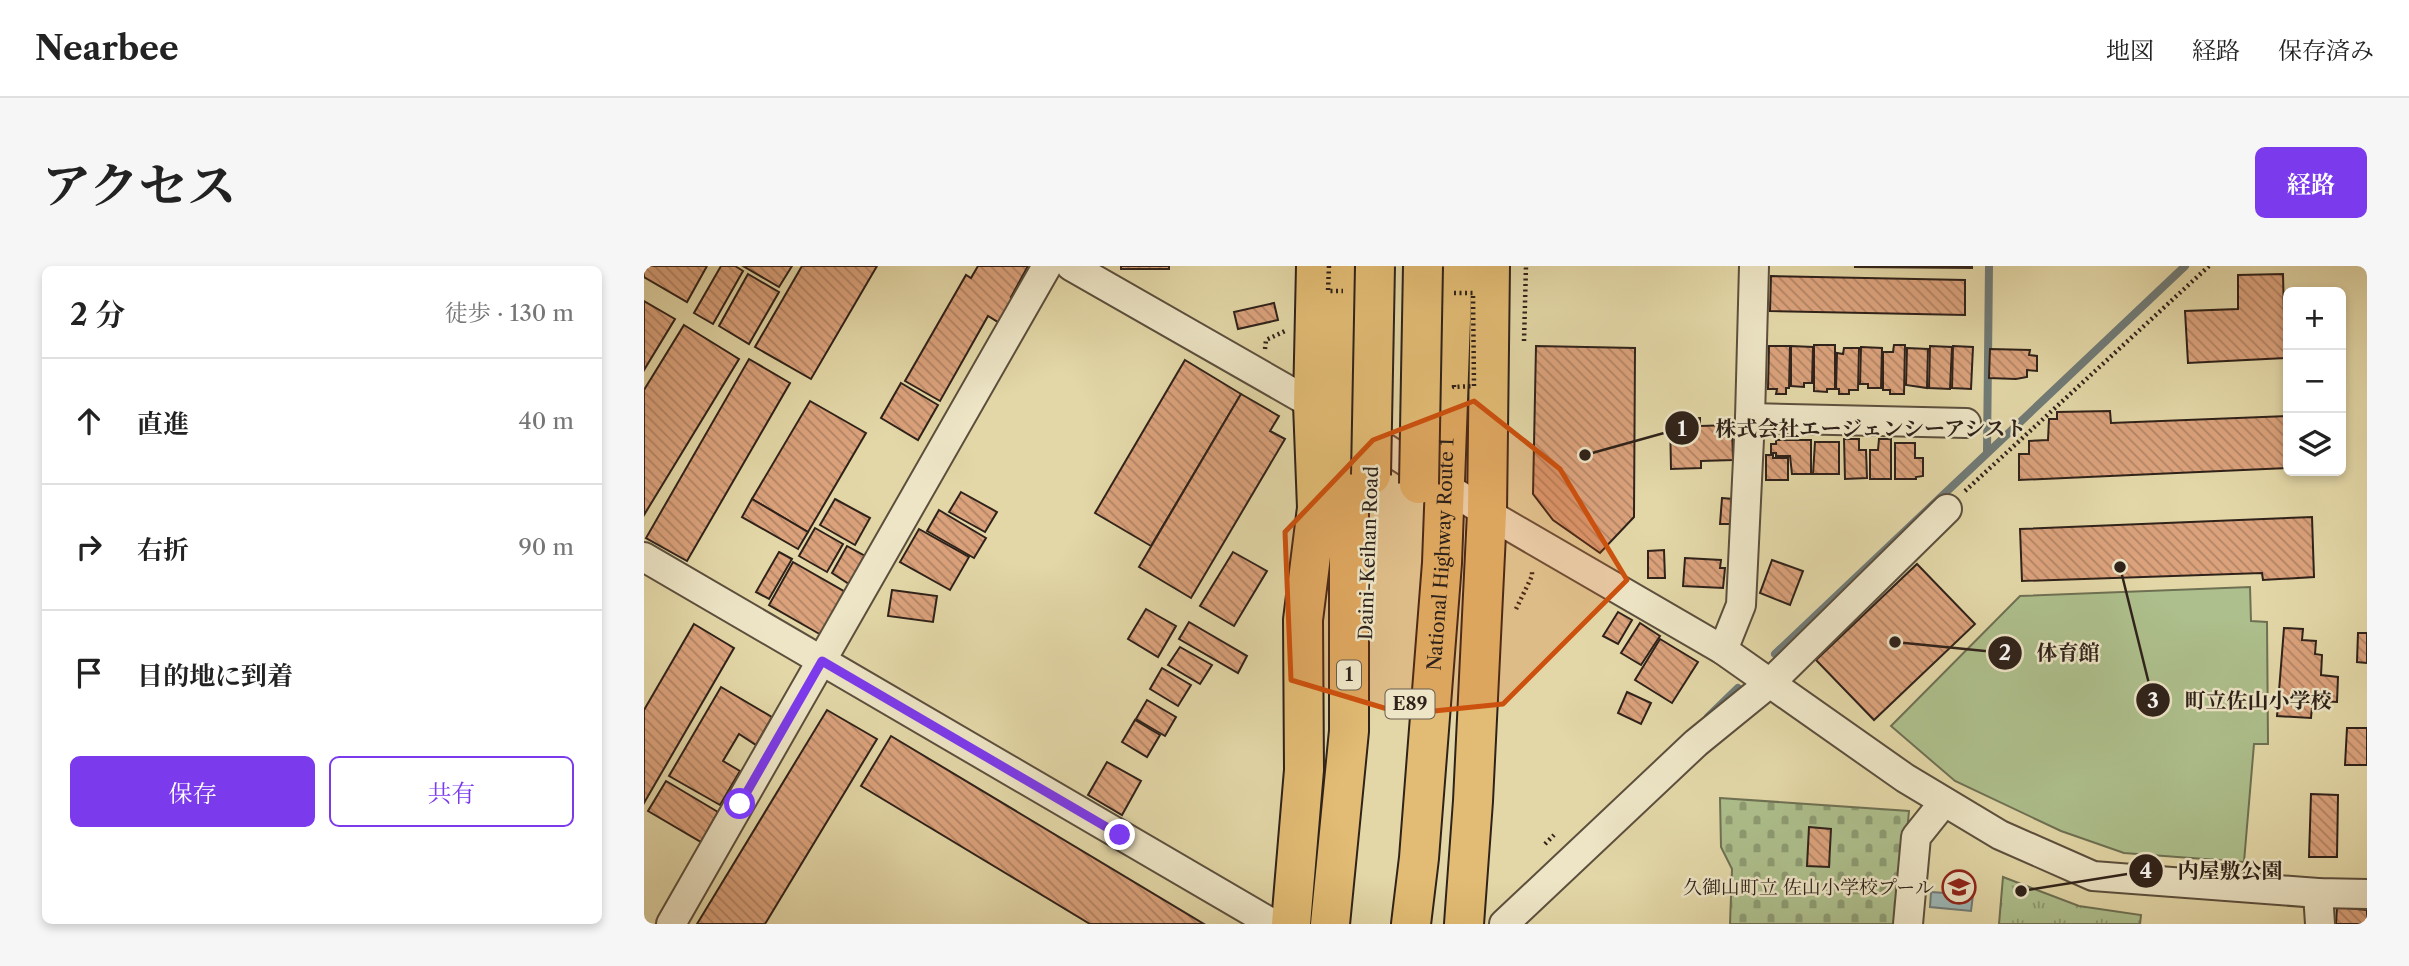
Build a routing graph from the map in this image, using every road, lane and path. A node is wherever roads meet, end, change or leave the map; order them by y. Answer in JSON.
{"nodes":[{"id":1,"x":1047,"y":266,"type":"edge"},
{"id":2,"x":1071,"y":266,"type":"edge"},
{"id":3,"x":1316,"y":266,"type":"edge"},
{"id":4,"x":1352,"y":266,"type":"edge"},
{"id":5,"x":1375,"y":266,"type":"edge"},
{"id":6,"x":1423,"y":266,"type":"edge"},
{"id":7,"x":1453,"y":266,"type":"edge"},
{"id":8,"x":1490,"y":266,"type":"edge"},
{"id":9,"x":1754,"y":266,"type":"edge"},
{"id":10,"x":2208,"y":266,"type":"edge"},
{"id":11,"x":1313,"y":404,"type":"junction"},
{"id":12,"x":1750,"y":418,"type":"junction"},
{"id":13,"x":1966,"y":423,"type":"dead end"},
{"id":14,"x":1349,"y":425,"type":"junction"},
{"id":15,"x":1444,"y":484,"type":"junction"},
{"id":16,"x":1317,"y":508,"type":"junction"},
{"id":17,"x":1947,"y":509,"type":"joint"},
{"id":18,"x":1487,"y":513,"type":"junction"},
{"id":19,"x":644,"y":557,"type":"edge"},
{"id":20,"x":1723,"y":650,"type":"junction"},
{"id":21,"x":822,"y":661,"type":"junction"},
{"id":22,"x":1771,"y":682,"type":"junction"},
{"id":23,"x":1349,"y":731,"type":"junction"},
{"id":24,"x":1473,"y":801,"type":"junction"},
{"id":25,"x":1944,"y":802,"type":"junction"},
{"id":26,"x":1554,"y":835,"type":"dead end"},
{"id":27,"x":1537,"y":853,"type":"dead end"},
{"id":28,"x":1419,"y":858,"type":"junction"},
{"id":29,"x":2318,"y":893,"type":"junction"},
{"id":30,"x":2367,"y":894,"type":"edge"},
{"id":31,"x":671,"y":924,"type":"edge"},
{"id":32,"x":1273,"y":924,"type":"edge"},
{"id":33,"x":1291,"y":924,"type":"edge"},
{"id":34,"x":1331,"y":924,"type":"edge"},
{"id":35,"x":1344,"y":924,"type":"edge"},
{"id":36,"x":1394,"y":924,"type":"edge"},
{"id":37,"x":1411,"y":924,"type":"edge"},
{"id":38,"x":1464,"y":924,"type":"edge"},
{"id":39,"x":1504,"y":924,"type":"edge"},
{"id":40,"x":1908,"y":924,"type":"edge"},
{"id":41,"x":2320,"y":924,"type":"edge"}],
"edges":[{"from":1,"to":21,"type":"street"},
{"from":2,"to":11,"type":"street"},
{"from":3,"to":11,"type":"highway"},
{"from":4,"to":14,"type":"highway","number":"1"},
{"from":5,"to":35,"type":"highway","name":"Daini-Keihan Road","number":"E89","bridge":true},
{"from":6,"to":36,"type":"highway","number":"E89","bridge":true},
{"from":7,"to":15,"type":"highway","name":"National Highway Route 1"},
{"from":8,"to":18,"type":"highway"},
{"from":9,"to":12,"type":"street"},
{"from":10,"to":17,"type":"path"},
{"from":11,"to":14,"type":"street"},
{"from":11,"to":16,"type":"highway"},
{"from":12,"to":13,"type":"street"},
{"from":12,"to":20,"type":"street"},
{"from":14,"to":15,"type":"street"},
{"from":14,"to":23,"type":"highway","number":"1"},
{"from":15,"to":18,"type":"street"},
{"from":15,"to":28,"type":"highway","name":"National Highway Route 1"},
{"from":16,"to":23,"type":"highway"},
{"from":16,"to":33,"type":"highway"},
{"from":17,"to":22,"type":"street"},
{"from":18,"to":20,"type":"street"},
{"from":18,"to":24,"type":"highway"},
{"from":19,"to":21,"type":"street"},
{"from":20,"to":22,"type":"street"},
{"from":21,"to":31,"type":"street"},
{"from":21,"to":32,"type":"street"},
{"from":22,"to":25,"type":"street"},
{"from":22,"to":39,"type":"street"},
{"from":23,"to":34,"type":"highway","number":"1"},
{"from":24,"to":28,"type":"highway"},
{"from":24,"to":38,"type":"highway"},
{"from":25,"to":29,"type":"street"},
{"from":25,"to":40,"type":"street"},
{"from":26,"to":27,"type":"path"},
{"from":28,"to":37,"type":"highway","name":"National Highway Route 1"},
{"from":29,"to":30,"type":"street"},
{"from":29,"to":41,"type":"street"}]}
